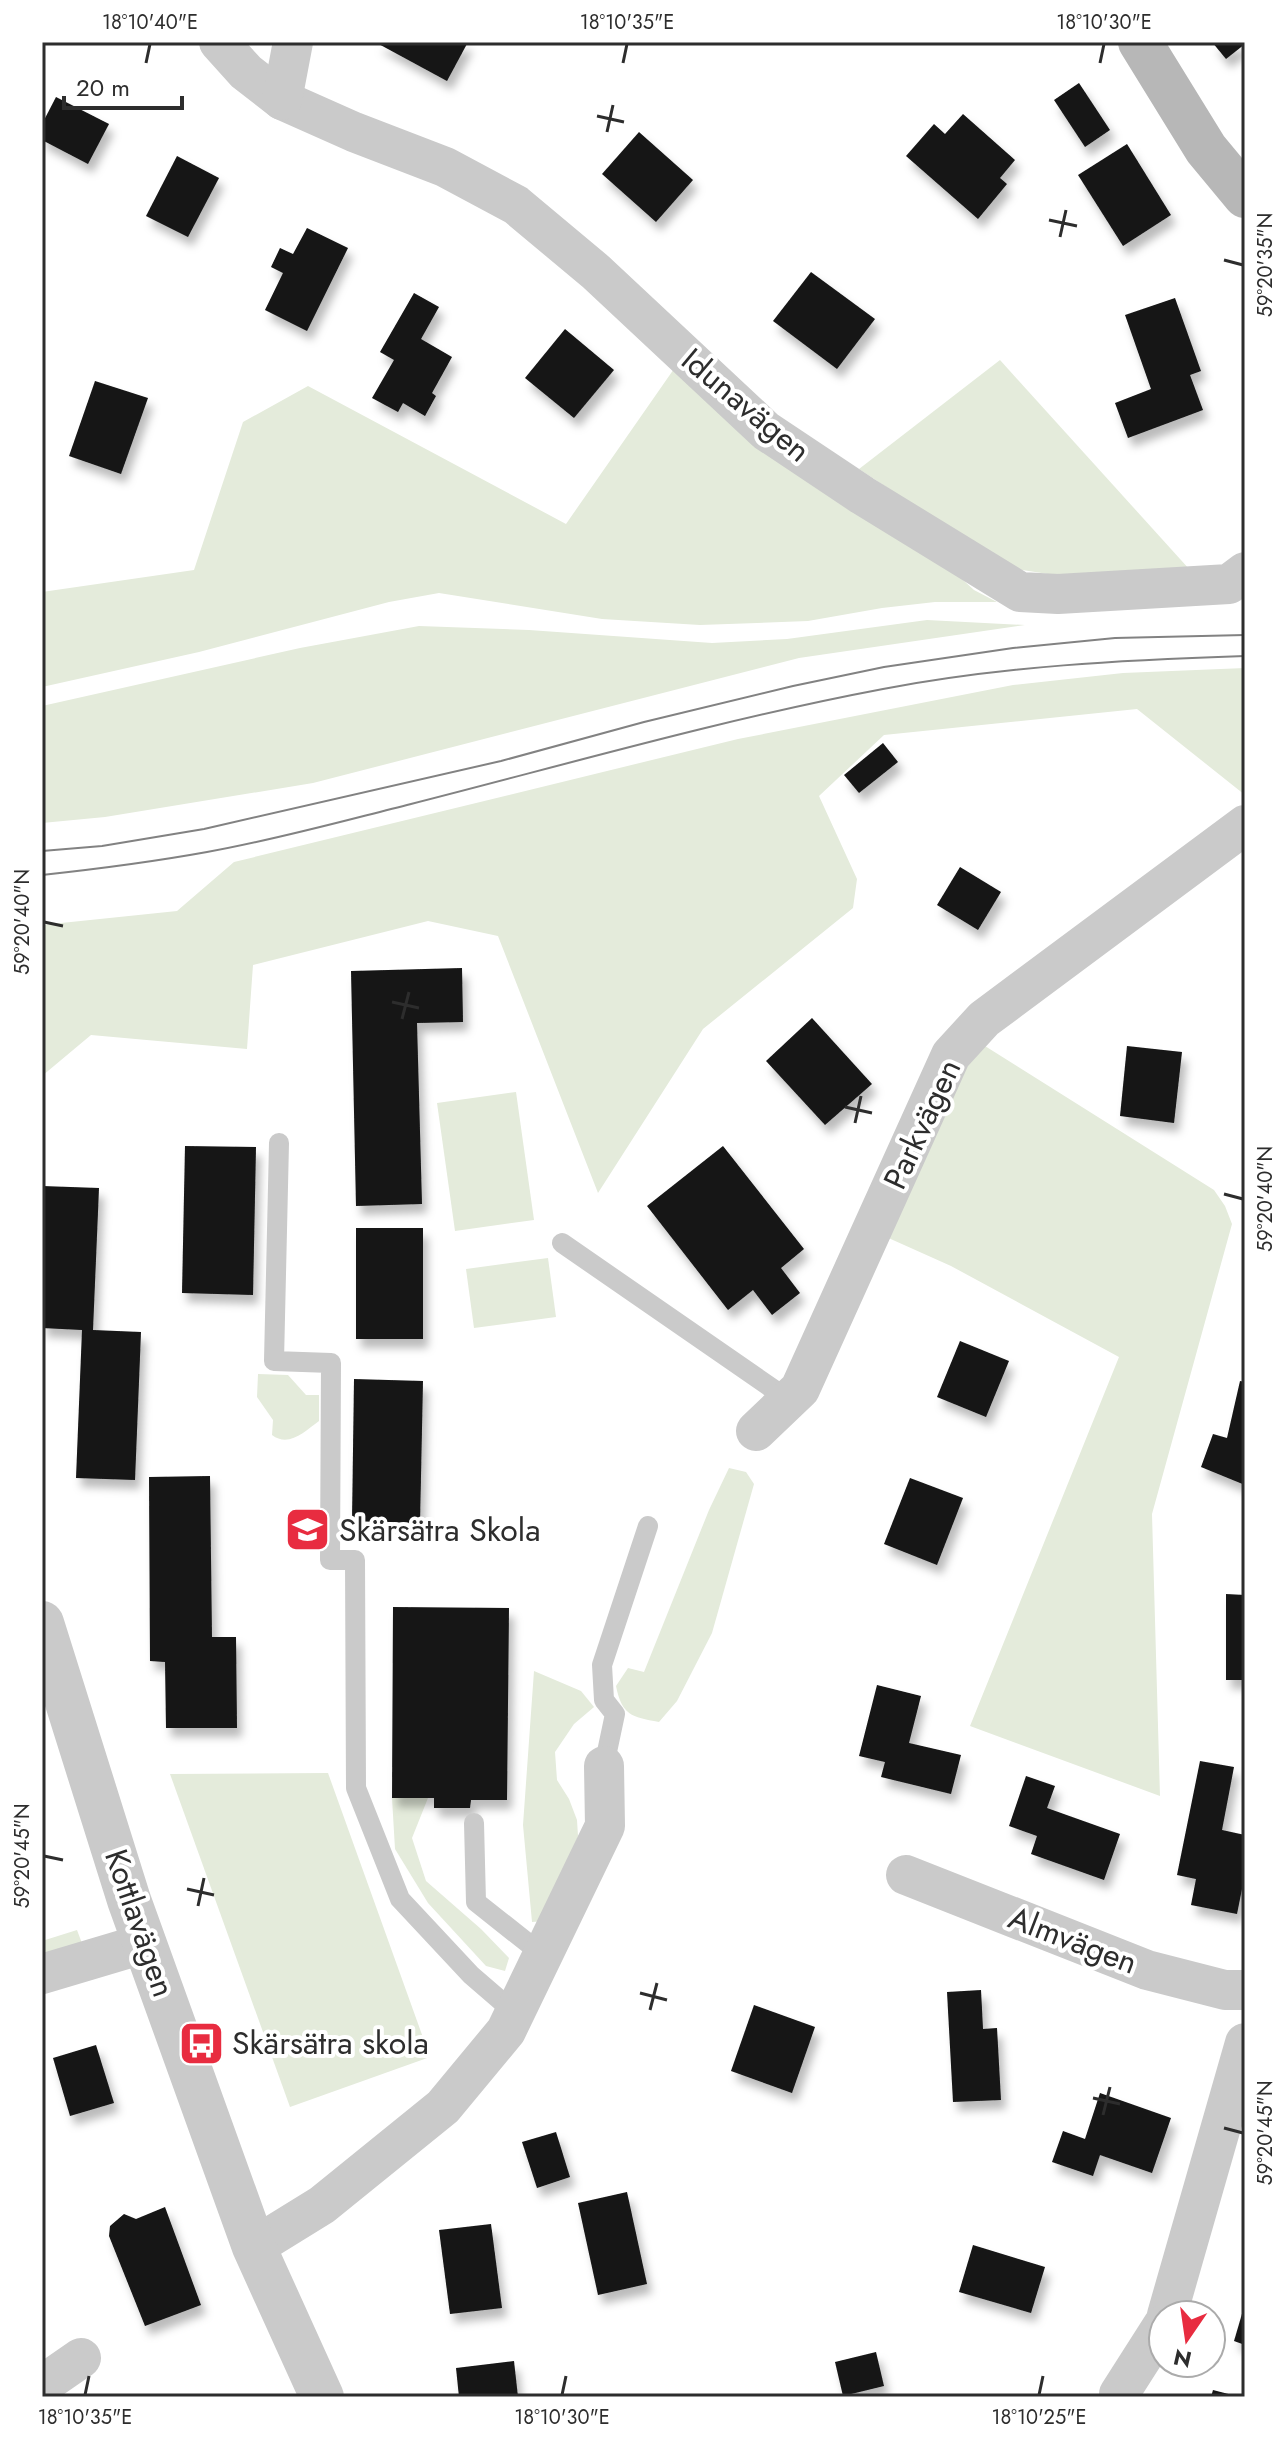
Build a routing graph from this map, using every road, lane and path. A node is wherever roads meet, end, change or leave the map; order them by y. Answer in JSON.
{"nodes":[{"id":1,"x":219,"y":42,"type":"edge"},
{"id":2,"x":293,"y":42,"type":"edge"},
{"id":3,"x":1140,"y":42,"type":"edge"},
{"id":4,"x":282,"y":100,"type":"junction"},
{"id":5,"x":1245,"y":196,"type":"edge"},
{"id":6,"x":1245,"y":572,"type":"edge"},
{"id":7,"x":1245,"y":825,"type":"edge"},
{"id":8,"x":279,"y":1143,"type":"dead end"},
{"id":9,"x":562,"y":1243,"type":"dead end"},
{"id":10,"x":789,"y":1400,"type":"junction"},
{"id":11,"x":756,"y":1431,"type":"dead end"},
{"id":12,"x":648,"y":1526,"type":"dead end"},
{"id":13,"x":42,"y":1623,"type":"edge"},
{"id":14,"x":604,"y":1766,"type":"joint"},
{"id":15,"x":474,"y":1823,"type":"dead end"},
{"id":16,"x":906,"y":1875,"type":"dead end"},
{"id":17,"x":146,"y":1943,"type":"junction"},
{"id":18,"x":543,"y":1955,"type":"junction"},
{"id":19,"x":42,"y":1974,"type":"edge"},
{"id":20,"x":1245,"y":1990,"type":"edge"},
{"id":21,"x":515,"y":2013,"type":"junction"},
{"id":22,"x":1245,"y":2043,"type":"edge"},
{"id":23,"x":254,"y":2247,"type":"junction"},
{"id":24,"x":1172,"y":2299,"type":"edge"},
{"id":25,"x":1147,"y":2350,"type":"edge"},
{"id":26,"x":81,"y":2358,"type":"dead end"},
{"id":27,"x":42,"y":2385,"type":"edge"},
{"id":28,"x":1119,"y":2394,"type":"dead end"},
{"id":29,"x":322,"y":2397,"type":"edge"}],
"edges":[{"from":1,"to":4,"type":"street","name":"Idunavägen"},
{"from":2,"to":4,"type":"street"},
{"from":3,"to":5,"type":"main road"},
{"from":4,"to":6,"type":"street","name":"Idunavägen"},
{"from":7,"to":10,"type":"street","name":"Parkvägen"},
{"from":8,"to":21,"type":"lane"},
{"from":9,"to":10,"type":"lane"},
{"from":10,"to":11,"type":"street","name":"Parkvägen"},
{"from":12,"to":14,"type":"lane"},
{"from":13,"to":17,"type":"street","name":"Kottlavägen"},
{"from":14,"to":18,"type":"street"},
{"from":15,"to":18,"type":"lane"},
{"from":16,"to":20,"type":"street","name":"Almvägen"},
{"from":17,"to":19,"type":"street"},
{"from":17,"to":23,"type":"street","name":"Kottlavägen"},
{"from":18,"to":21,"type":"street"},
{"from":21,"to":23,"type":"street"},
{"from":22,"to":24,"type":"street"},
{"from":23,"to":29,"type":"street","name":"Kottlavägen"},
{"from":25,"to":28,"type":"street"},
{"from":26,"to":27,"type":"street"}]}
